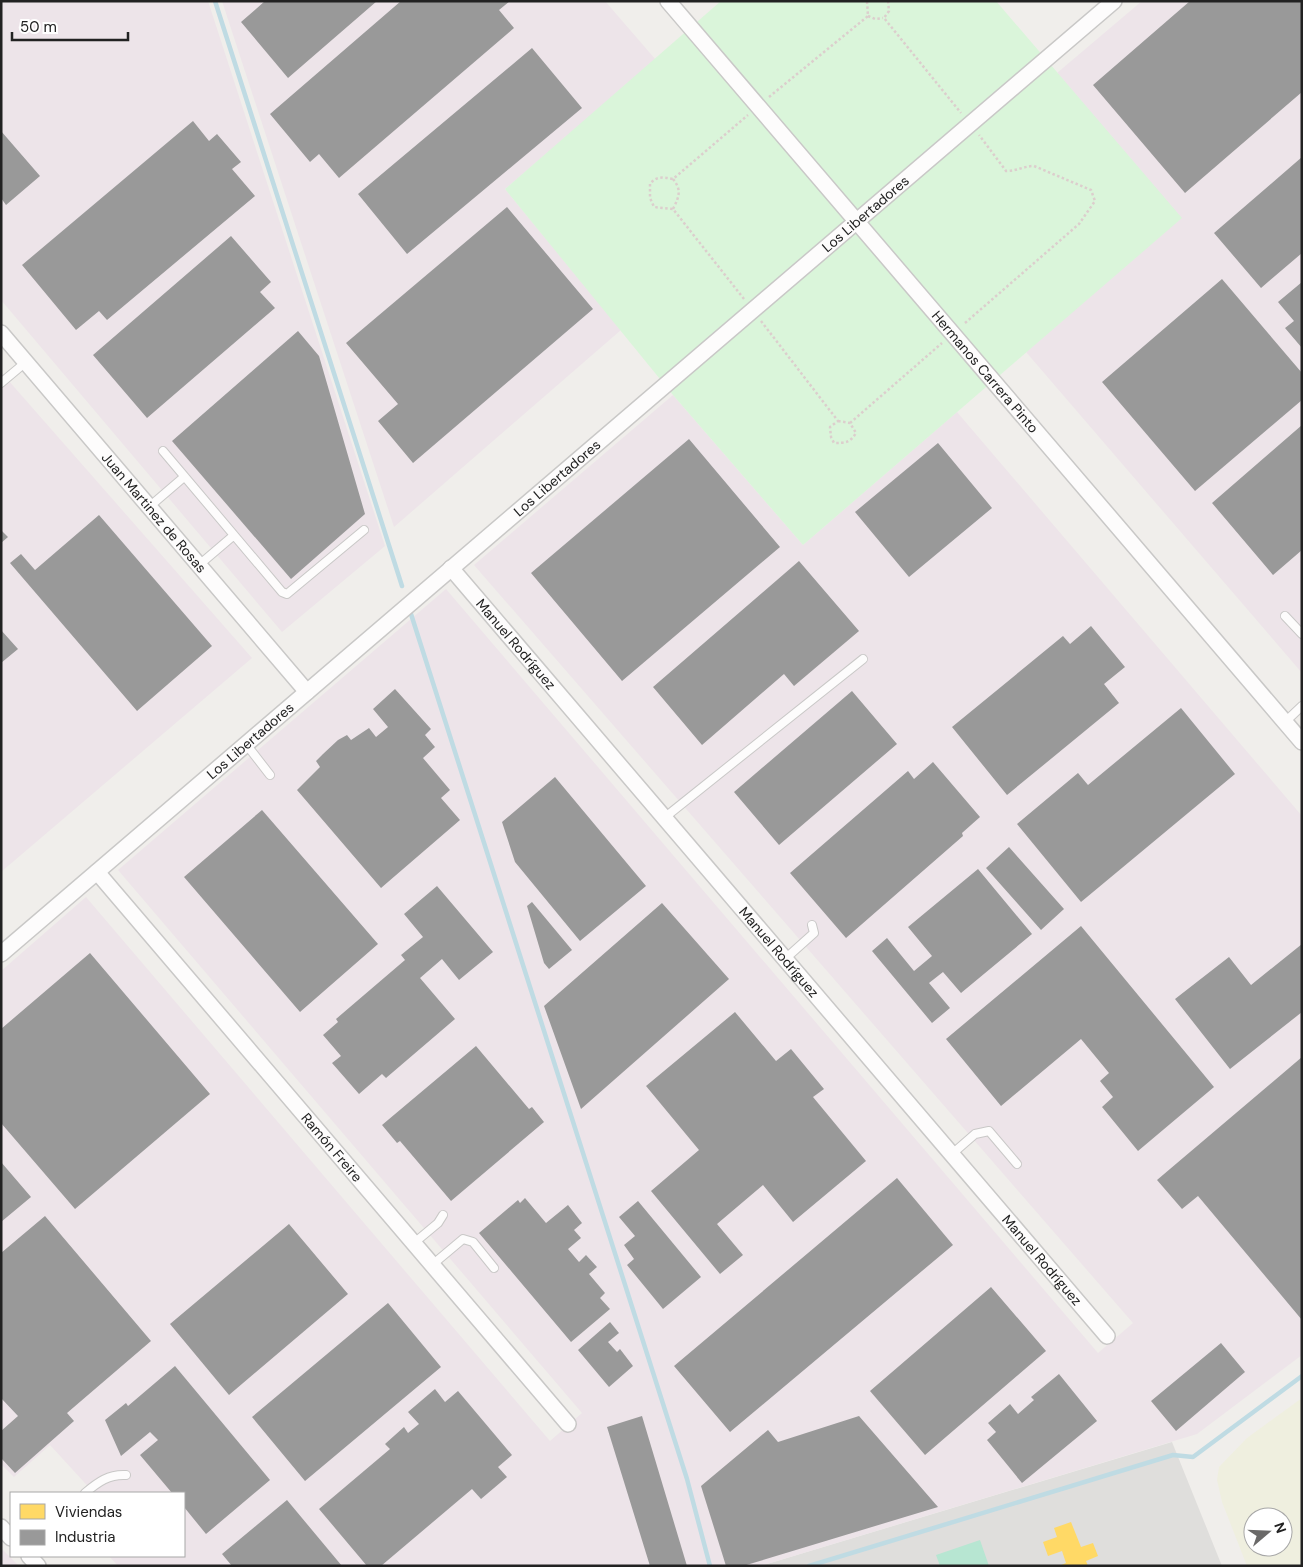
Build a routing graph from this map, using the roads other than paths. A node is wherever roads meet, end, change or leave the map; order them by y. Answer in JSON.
{"nodes":[{"id":1,"x":668,"y":1,"type":"edge"},
{"id":2,"x":1114,"y":1,"type":"edge"},
{"id":3,"x":857,"y":221,"type":"junction"},
{"id":4,"x":1,"y":333,"type":"edge"},
{"id":5,"x":26,"y":362,"type":"junction"},
{"id":6,"x":1,"y":383,"type":"edge"},
{"id":7,"x":163,"y":452,"type":"dead end"},
{"id":8,"x":184,"y":477,"type":"junction"},
{"id":9,"x":149,"y":507,"type":"junction"},
{"id":10,"x":364,"y":530,"type":"dead end"},
{"id":11,"x":233,"y":536,"type":"junction"},
{"id":12,"x":199,"y":565,"type":"junction"},
{"id":13,"x":451,"y":568,"type":"junction"},
{"id":14,"x":1285,"y":616,"type":"dead end"},
{"id":15,"x":1302,"y":634,"type":"edge"},
{"id":16,"x":863,"y":659,"type":"dead end"},
{"id":17,"x":307,"y":692,"type":"junction"},
{"id":18,"x":1302,"y":706,"type":"edge"},
{"id":19,"x":1285,"y":722,"type":"junction"},
{"id":20,"x":1302,"y":742,"type":"edge"},
{"id":21,"x":246,"y":744,"type":"junction"},
{"id":22,"x":270,"y":775,"type":"dead end"},
{"id":23,"x":664,"y":818,"type":"junction"},
{"id":24,"x":97,"y":872,"type":"junction"},
{"id":25,"x":812,"y":925,"type":"dead end"},
{"id":26,"x":1,"y":954,"type":"edge"},
{"id":27,"x":785,"y":959,"type":"junction"},
{"id":28,"x":952,"y":1154,"type":"junction"},
{"id":29,"x":1017,"y":1164,"type":"dead end"},
{"id":30,"x":443,"y":1215,"type":"dead end"},
{"id":31,"x":414,"y":1243,"type":"junction"},
{"id":32,"x":432,"y":1265,"type":"junction"},
{"id":33,"x":494,"y":1268,"type":"dead end"},
{"id":34,"x":1107,"y":1336,"type":"dead end"},
{"id":35,"x":568,"y":1424,"type":"dead end"},
{"id":36,"x":126,"y":1475,"type":"dead end"},
{"id":37,"x":86,"y":1492,"type":"edge"},
{"id":38,"x":1,"y":1527,"type":"edge"},
{"id":39,"x":10,"y":1537,"type":"edge"}],
"edges":[{"from":1,"to":3,"type":"street","name":"Hermanos Carrera Pinto"},
{"from":2,"to":3,"type":"street","name":"Los Libertadores"},
{"from":3,"to":13,"type":"street","name":"Los Libertadores"},
{"from":3,"to":19,"type":"street","name":"Hermanos Carrera Pinto"},
{"from":4,"to":5,"type":"street","name":"Juan Martinez de Rosas"},
{"from":5,"to":6,"type":"lane"},
{"from":5,"to":9,"type":"street","name":"Juan Martinez de Rosas"},
{"from":7,"to":8,"type":"lane"},
{"from":8,"to":9,"type":"lane"},
{"from":8,"to":11,"type":"lane"},
{"from":9,"to":12,"type":"street","name":"Juan Martinez de Rosas"},
{"from":10,"to":11,"type":"lane"},
{"from":11,"to":12,"type":"lane"},
{"from":12,"to":17,"type":"street","name":"Juan Martinez de Rosas"},
{"from":13,"to":17,"type":"street","name":"Los Libertadores"},
{"from":13,"to":23,"type":"street","name":"Manuel Rodríguez"},
{"from":14,"to":15,"type":"lane"},
{"from":16,"to":23,"type":"lane"},
{"from":17,"to":21,"type":"street","name":"Los Libertadores"},
{"from":18,"to":19,"type":"lane"},
{"from":19,"to":20,"type":"street","name":"Hermanos Carrera Pinto"},
{"from":21,"to":22,"type":"lane"},
{"from":21,"to":24,"type":"street","name":"Los Libertadores"},
{"from":23,"to":27,"type":"street","name":"Manuel Rodríguez"},
{"from":24,"to":26,"type":"street","name":"Los Libertadores"},
{"from":24,"to":31,"type":"street","name":"Ramón Freire"},
{"from":25,"to":27,"type":"lane"},
{"from":27,"to":28,"type":"street","name":"Manuel Rodríguez"},
{"from":28,"to":29,"type":"lane"},
{"from":28,"to":34,"type":"street","name":"Manuel Rodríguez"},
{"from":30,"to":31,"type":"lane"},
{"from":31,"to":32,"type":"street","name":"Ramón Freire"},
{"from":32,"to":33,"type":"lane"},
{"from":32,"to":35,"type":"street","name":"Ramón Freire"},
{"from":36,"to":37,"type":"lane"},
{"from":38,"to":39,"type":"street"}]}
